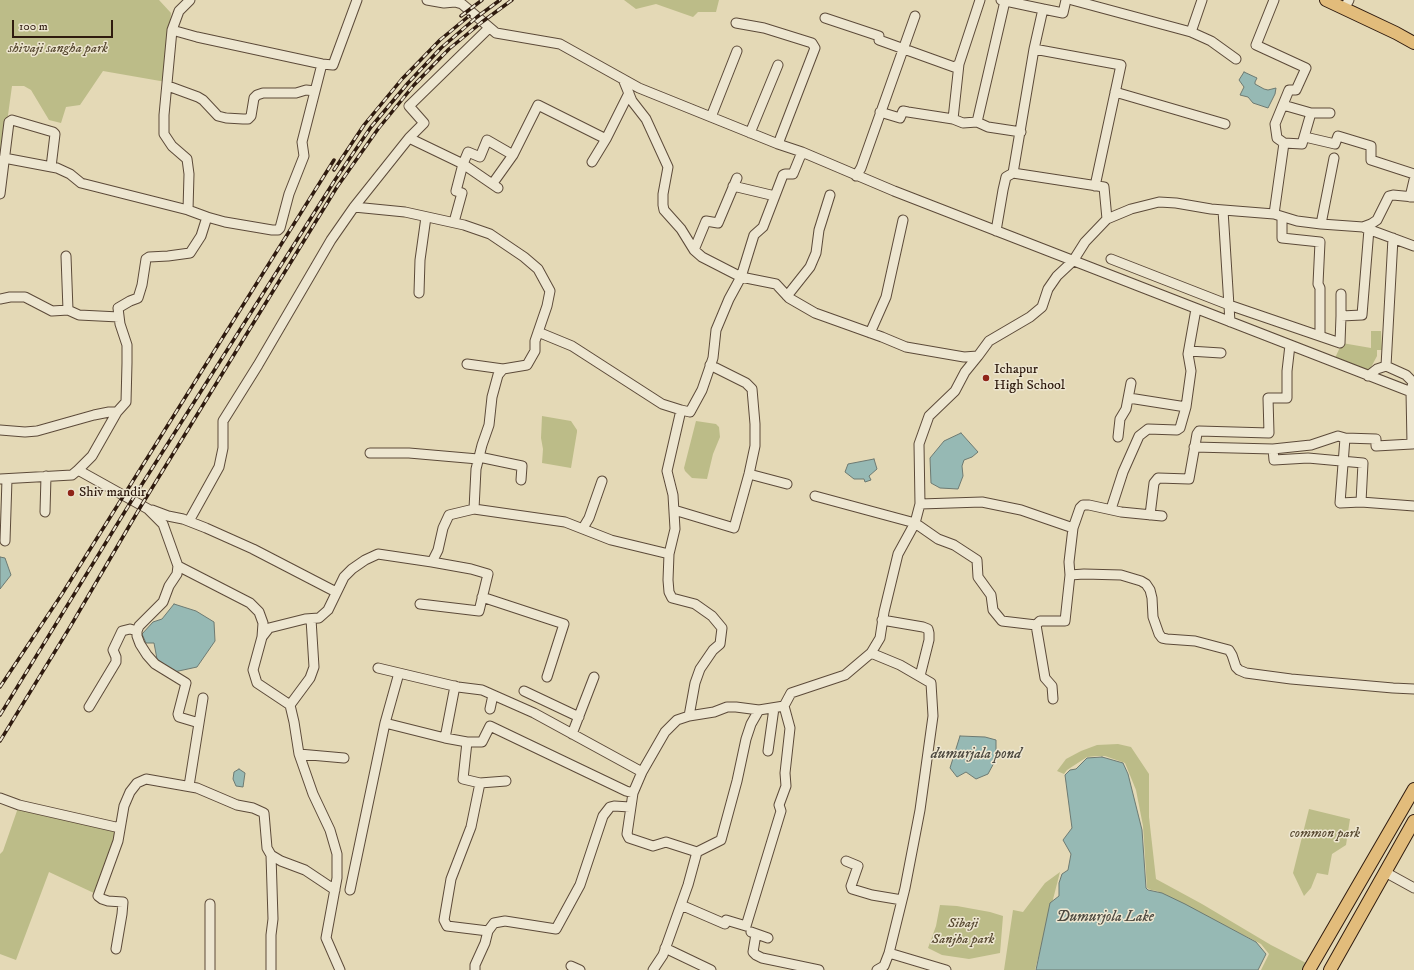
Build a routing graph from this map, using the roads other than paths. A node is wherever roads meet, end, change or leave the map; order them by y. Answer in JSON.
{"nodes":[{"id":1,"x":190,"y":0,"type":"edge"},
{"id":2,"x":357,"y":0,"type":"edge"},
{"id":3,"x":427,"y":0,"type":"edge"},
{"id":4,"x":980,"y":0,"type":"edge"},
{"id":5,"x":1003,"y":0,"type":"edge"},
{"id":6,"x":1066,"y":0,"type":"edge"},
{"id":7,"x":1072,"y":0,"type":"edge"},
{"id":8,"x":1202,"y":0,"type":"edge"},
{"id":9,"x":1274,"y":0,"type":"edge"},
{"id":10,"x":442,"y":1,"type":"edge"},
{"id":11,"x":1338,"y":2,"type":"edge"},
{"id":12,"x":1043,"y":9,"type":"junction"},
{"id":13,"x":915,"y":16,"type":"dead end"},
{"id":14,"x":825,"y":18,"type":"dead end"},
{"id":15,"x":736,"y":23,"type":"dead end"},
{"id":16,"x":489,"y":28,"type":"junction"},
{"id":17,"x":172,"y":30,"type":"junction"},
{"id":18,"x":1190,"y":32,"type":"junction"},
{"id":19,"x":1414,"y":43,"type":"edge"},
{"id":20,"x":1034,"y":49,"type":"junction"},
{"id":21,"x":904,"y":50,"type":"junction"},
{"id":22,"x":737,"y":51,"type":"dead end"},
{"id":23,"x":1236,"y":59,"type":"dead end"},
{"id":24,"x":322,"y":64,"type":"junction"},
{"id":25,"x":959,"y":64,"type":"junction"},
{"id":26,"x":778,"y":65,"type":"dead end"},
{"id":27,"x":623,"y":79,"type":"junction"},
{"id":28,"x":168,"y":86,"type":"junction"},
{"id":29,"x":315,"y":91,"type":"junction"},
{"id":30,"x":1115,"y":92,"type":"junction"},
{"id":31,"x":629,"y":93,"type":"junction"},
{"id":32,"x":1283,"y":105,"type":"junction"},
{"id":33,"x":880,"y":112,"type":"junction"},
{"id":34,"x":1311,"y":113,"type":"junction"},
{"id":35,"x":1330,"y":113,"type":"dead end"},
{"id":36,"x":711,"y":117,"type":"junction"},
{"id":37,"x":953,"y":119,"type":"junction"},
{"id":38,"x":977,"y":122,"type":"junction"},
{"id":39,"x":1225,"y":124,"type":"dead end"},
{"id":40,"x":1021,"y":132,"type":"junction"},
{"id":41,"x":750,"y":133,"type":"junction"},
{"id":42,"x":1305,"y":137,"type":"junction"},
{"id":43,"x":409,"y":138,"type":"junction"},
{"id":44,"x":606,"y":139,"type":"junction"},
{"id":45,"x":1284,"y":143,"type":"junction"},
{"id":46,"x":778,"y":144,"type":"junction"},
{"id":47,"x":802,"y":152,"type":"junction"},
{"id":48,"x":514,"y":155,"type":"junction"},
{"id":49,"x":4,"y":158,"type":"junction"},
{"id":50,"x":1334,"y":158,"type":"dead end"},
{"id":51,"x":592,"y":162,"type":"dead end"},
{"id":52,"x":463,"y":164,"type":"junction"},
{"id":53,"x":51,"y":167,"type":"junction"},
{"id":54,"x":1013,"y":173,"type":"junction"},
{"id":55,"x":1414,"y":174,"type":"edge"},
{"id":56,"x":856,"y":176,"type":"junction"},
{"id":57,"x":1414,"y":180,"type":"edge"},
{"id":58,"x":1095,"y":186,"type":"junction"},
{"id":59,"x":0,"y":194,"type":"edge"},
{"id":60,"x":775,"y":196,"type":"junction"},
{"id":61,"x":830,"y":196,"type":"dead end"},
{"id":62,"x":1412,"y":197,"type":"edge"},
{"id":63,"x":354,"y":207,"type":"junction"},
{"id":64,"x":188,"y":210,"type":"junction"},
{"id":65,"x":1223,"y":210,"type":"junction"},
{"id":66,"x":1274,"y":214,"type":"junction"},
{"id":67,"x":207,"y":217,"type":"junction"},
{"id":68,"x":426,"y":217,"type":"junction"},
{"id":69,"x":1282,"y":217,"type":"junction"},
{"id":70,"x":1107,"y":219,"type":"junction"},
{"id":71,"x":904,"y":220,"type":"dead end"},
{"id":72,"x":454,"y":222,"type":"junction"},
{"id":73,"x":1321,"y":224,"type":"junction"},
{"id":74,"x":1366,"y":228,"type":"junction"},
{"id":75,"x":996,"y":231,"type":"junction"},
{"id":76,"x":1393,"y":238,"type":"junction"},
{"id":77,"x":1414,"y":246,"type":"edge"},
{"id":78,"x":694,"y":250,"type":"junction"},
{"id":79,"x":66,"y":256,"type":"dead end"},
{"id":80,"x":1111,"y":260,"type":"dead end"},
{"id":81,"x":1073,"y":261,"type":"junction"},
{"id":82,"x":741,"y":277,"type":"junction"},
{"id":83,"x":419,"y":293,"type":"dead end"},
{"id":84,"x":1341,"y":294,"type":"dead end"},
{"id":85,"x":787,"y":296,"type":"junction"},
{"id":86,"x":0,"y":298,"type":"edge"},
{"id":87,"x":1229,"y":305,"type":"junction"},
{"id":88,"x":1196,"y":309,"type":"junction"},
{"id":89,"x":68,"y":310,"type":"junction"},
{"id":90,"x":1341,"y":316,"type":"junction"},
{"id":91,"x":119,"y":317,"type":"junction"},
{"id":92,"x":1230,"y":322,"type":"junction"},
{"id":93,"x":538,"y":332,"type":"junction"},
{"id":94,"x":870,"y":333,"type":"junction"},
{"id":95,"x":1320,"y":336,"type":"junction"},
{"id":96,"x":1290,"y":345,"type":"junction"},
{"id":97,"x":1188,"y":352,"type":"junction"},
{"id":98,"x":1221,"y":353,"type":"dead end"},
{"id":99,"x":978,"y":356,"type":"junction"},
{"id":100,"x":467,"y":364,"type":"dead end"},
{"id":101,"x":710,"y":365,"type":"junction"},
{"id":102,"x":1386,"y":366,"type":"junction"},
{"id":103,"x":504,"y":369,"type":"junction"},
{"id":104,"x":1368,"y":376,"type":"junction"},
{"id":105,"x":1130,"y":383,"type":"dead end"},
{"id":106,"x":1413,"y":393,"type":"edge"},
{"id":107,"x":1128,"y":398,"type":"junction"},
{"id":108,"x":1186,"y":406,"type":"junction"},
{"id":109,"x":680,"y":410,"type":"junction"},
{"id":110,"x":117,"y":412,"type":"junction"},
{"id":111,"x":0,"y":430,"type":"edge"},
{"id":112,"x":1118,"y":437,"type":"dead end"},
{"id":113,"x":1345,"y":438,"type":"junction"},
{"id":114,"x":1194,"y":447,"type":"junction"},
{"id":115,"x":1273,"y":449,"type":"junction"},
{"id":116,"x":370,"y":453,"type":"dead end"},
{"id":117,"x":479,"y":458,"type":"junction"},
{"id":118,"x":1343,"y":462,"type":"junction"},
{"id":119,"x":78,"y":470,"type":"junction"},
{"id":120,"x":749,"y":474,"type":"junction"},
{"id":121,"x":46,"y":476,"type":"junction"},
{"id":122,"x":3,"y":479,"type":"edge"},
{"id":123,"x":521,"y":480,"type":"dead end"},
{"id":124,"x":602,"y":481,"type":"dead end"},
{"id":125,"x":787,"y":484,"type":"dead end"},
{"id":126,"x":815,"y":496,"type":"dead end"},
{"id":127,"x":1361,"y":502,"type":"junction"},
{"id":128,"x":920,"y":504,"type":"junction"},
{"id":129,"x":141,"y":506,"type":"junction"},
{"id":130,"x":1414,"y":506,"type":"edge"},
{"id":131,"x":474,"y":509,"type":"junction"},
{"id":132,"x":674,"y":510,"type":"junction"},
{"id":133,"x":1111,"y":510,"type":"junction"},
{"id":134,"x":45,"y":512,"type":"dead end"},
{"id":135,"x":1150,"y":515,"type":"junction"},
{"id":136,"x":1162,"y":516,"type":"dead end"},
{"id":137,"x":189,"y":522,"type":"junction"},
{"id":138,"x":915,"y":523,"type":"junction"},
{"id":139,"x":583,"y":528,"type":"junction"},
{"id":140,"x":1073,"y":528,"type":"junction"},
{"id":141,"x":5,"y":541,"type":"dead end"},
{"id":142,"x":669,"y":554,"type":"junction"},
{"id":143,"x":432,"y":562,"type":"junction"},
{"id":144,"x":178,"y":566,"type":"junction"},
{"id":145,"x":1070,"y":575,"type":"junction"},
{"id":146,"x":336,"y":592,"type":"junction"},
{"id":147,"x":482,"y":597,"type":"junction"},
{"id":148,"x":420,"y":604,"type":"dead end"},
{"id":149,"x":311,"y":619,"type":"junction"},
{"id":150,"x":882,"y":620,"type":"junction"},
{"id":151,"x":1036,"y":625,"type":"junction"},
{"id":152,"x":137,"y":631,"type":"junction"},
{"id":153,"x":262,"y":637,"type":"junction"},
{"id":154,"x":871,"y":653,"type":"junction"},
{"id":155,"x":378,"y":668,"type":"dead end"},
{"id":156,"x":399,"y":673,"type":"junction"},
{"id":157,"x":920,"y":676,"type":"junction"},
{"id":158,"x":547,"y":677,"type":"dead end"},
{"id":159,"x":594,"y":677,"type":"dead end"},
{"id":160,"x":454,"y":686,"type":"junction"},
{"id":161,"x":1414,"y":689,"type":"edge"},
{"id":162,"x":524,"y":691,"type":"dead end"},
{"id":163,"x":493,"y":695,"type":"junction"},
{"id":164,"x":204,"y":698,"type":"dead end"},
{"id":165,"x":1053,"y":699,"type":"dead end"},
{"id":166,"x":290,"y":705,"type":"junction"},
{"id":167,"x":784,"y":706,"type":"junction"},
{"id":168,"x":89,"y":707,"type":"dead end"},
{"id":169,"x":774,"y":708,"type":"junction"},
{"id":170,"x":490,"y":709,"type":"dead end"},
{"id":171,"x":759,"y":710,"type":"junction"},
{"id":172,"x":690,"y":716,"type":"junction"},
{"id":173,"x":579,"y":717,"type":"junction"},
{"id":174,"x":199,"y":723,"type":"junction"},
{"id":175,"x":385,"y":723,"type":"junction"},
{"id":176,"x":572,"y":734,"type":"junction"},
{"id":177,"x":445,"y":738,"type":"junction"},
{"id":178,"x":467,"y":742,"type":"junction"},
{"id":179,"x":768,"y":751,"type":"dead end"},
{"id":180,"x":299,"y":754,"type":"junction"},
{"id":181,"x":344,"y":758,"type":"dead end"},
{"id":182,"x":642,"y":772,"type":"junction"},
{"id":183,"x":506,"y":781,"type":"dead end"},
{"id":184,"x":480,"y":783,"type":"junction"},
{"id":185,"x":189,"y":786,"type":"junction"},
{"id":186,"x":1414,"y":789,"type":"edge"},
{"id":187,"x":632,"y":793,"type":"junction"},
{"id":188,"x":0,"y":798,"type":"edge"},
{"id":189,"x":630,"y":807,"type":"junction"},
{"id":190,"x":1414,"y":821,"type":"edge"},
{"id":191,"x":120,"y":828,"type":"junction"},
{"id":192,"x":697,"y":852,"type":"junction"},
{"id":193,"x":270,"y":855,"type":"junction"},
{"id":194,"x":846,"y":861,"type":"dead end"},
{"id":195,"x":1385,"y":872,"type":"junction"},
{"id":196,"x":1414,"y":888,"type":"edge"},
{"id":197,"x":335,"y":890,"type":"junction"},
{"id":198,"x":350,"y":890,"type":"dead end"},
{"id":199,"x":902,"y":900,"type":"junction"},
{"id":200,"x":210,"y":904,"type":"dead end"},
{"id":201,"x":681,"y":905,"type":"junction"},
{"id":202,"x":746,"y":926,"type":"junction"},
{"id":203,"x":488,"y":932,"type":"junction"},
{"id":204,"x":756,"y":934,"type":"junction"},
{"id":205,"x":768,"y":938,"type":"dead end"},
{"id":206,"x":665,"y":948,"type":"junction"},
{"id":207,"x":116,"y":949,"type":"dead end"},
{"id":208,"x":889,"y":953,"type":"junction"},
{"id":209,"x":571,"y":966,"type":"dead end"},
{"id":210,"x":708,"y":969,"type":"edge"},
{"id":211,"x":814,"y":969,"type":"edge"},
{"id":212,"x":210,"y":970,"type":"edge"},
{"id":213,"x":271,"y":970,"type":"edge"},
{"id":214,"x":340,"y":970,"type":"edge"},
{"id":215,"x":475,"y":970,"type":"edge"},
{"id":216,"x":580,"y":970,"type":"edge"},
{"id":217,"x":653,"y":970,"type":"edge"},
{"id":218,"x":877,"y":970,"type":"edge"},
{"id":219,"x":946,"y":970,"type":"edge"},
{"id":220,"x":1309,"y":970,"type":"edge"},
{"id":221,"x":1330,"y":970,"type":"edge"}],
"edges":[{"from":1,"to":17,"type":"street"},
{"from":2,"to":24,"type":"street"},
{"from":3,"to":10,"type":"street"},
{"from":4,"to":25,"type":"street"},
{"from":5,"to":12,"type":"street"},
{"from":5,"to":38,"type":"street"},
{"from":6,"to":12,"type":"street"},
{"from":7,"to":18,"type":"street"},
{"from":8,"to":18,"type":"street"},
{"from":9,"to":32,"type":"street"},
{"from":10,"to":16,"type":"street"},
{"from":11,"to":19,"type":"main road"},
{"from":12,"to":20,"type":"street"},
{"from":13,"to":21,"type":"street"},
{"from":14,"to":21,"type":"street"},
{"from":15,"to":46,"type":"street"},
{"from":16,"to":27,"type":"street"},
{"from":16,"to":43,"type":"street"},
{"from":17,"to":24,"type":"street"},
{"from":17,"to":28,"type":"street"},
{"from":18,"to":23,"type":"street"},
{"from":20,"to":30,"type":"street"},
{"from":20,"to":40,"type":"street"},
{"from":21,"to":25,"type":"street"},
{"from":21,"to":33,"type":"street"},
{"from":22,"to":36,"type":"street"},
{"from":24,"to":29,"type":"street"},
{"from":25,"to":37,"type":"street"},
{"from":26,"to":41,"type":"street"},
{"from":27,"to":31,"type":"street"},
{"from":27,"to":36,"type":"street"},
{"from":28,"to":29,"type":"street"},
{"from":28,"to":64,"type":"street"},
{"from":29,"to":67,"type":"street"},
{"from":30,"to":39,"type":"street"},
{"from":30,"to":58,"type":"street"},
{"from":31,"to":44,"type":"street"},
{"from":31,"to":78,"type":"street"},
{"from":32,"to":34,"type":"street"},
{"from":32,"to":45,"type":"street"},
{"from":33,"to":37,"type":"street"},
{"from":33,"to":56,"type":"street"},
{"from":34,"to":35,"type":"street"},
{"from":34,"to":42,"type":"street"},
{"from":36,"to":41,"type":"street"},
{"from":37,"to":38,"type":"street"},
{"from":38,"to":40,"type":"street"},
{"from":40,"to":54,"type":"street"},
{"from":41,"to":46,"type":"street"},
{"from":42,"to":45,"type":"street"},
{"from":42,"to":55,"type":"street"},
{"from":43,"to":52,"type":"street"},
{"from":43,"to":63,"type":"street"},
{"from":44,"to":48,"type":"street"},
{"from":44,"to":51,"type":"street"},
{"from":45,"to":66,"type":"street"},
{"from":46,"to":47,"type":"street"},
{"from":47,"to":56,"type":"street"},
{"from":47,"to":60,"type":"street"},
{"from":48,"to":52,"type":"street"},
{"from":48,"to":52,"type":"street"},
{"from":49,"to":53,"type":"street"},
{"from":49,"to":53,"type":"street"},
{"from":49,"to":59,"type":"street"},
{"from":50,"to":73,"type":"street"},
{"from":52,"to":72,"type":"street"},
{"from":53,"to":64,"type":"street"},
{"from":54,"to":58,"type":"street"},
{"from":54,"to":75,"type":"street"},
{"from":56,"to":75,"type":"street"},
{"from":57,"to":62,"type":"street"},
{"from":58,"to":70,"type":"street"},
{"from":60,"to":78,"type":"street"},
{"from":60,"to":82,"type":"street"},
{"from":61,"to":85,"type":"street"},
{"from":62,"to":74,"type":"street"},
{"from":63,"to":68,"type":"street"},
{"from":63,"to":137,"type":"street"},
{"from":64,"to":67,"type":"street"},
{"from":65,"to":66,"type":"street"},
{"from":65,"to":70,"type":"street"},
{"from":65,"to":87,"type":"street"},
{"from":66,"to":69,"type":"street"},
{"from":67,"to":91,"type":"street"},
{"from":68,"to":72,"type":"street"},
{"from":68,"to":83,"type":"street"},
{"from":69,"to":73,"type":"street"},
{"from":69,"to":95,"type":"street"},
{"from":70,"to":81,"type":"street"},
{"from":71,"to":94,"type":"street"},
{"from":72,"to":93,"type":"street"},
{"from":73,"to":74,"type":"street"},
{"from":74,"to":76,"type":"street"},
{"from":74,"to":90,"type":"street"},
{"from":75,"to":81,"type":"street"},
{"from":76,"to":77,"type":"street"},
{"from":76,"to":102,"type":"street"},
{"from":78,"to":82,"type":"street"},
{"from":79,"to":89,"type":"street"},
{"from":80,"to":87,"type":"street"},
{"from":81,"to":88,"type":"street"},
{"from":81,"to":99,"type":"street"},
{"from":82,"to":85,"type":"street"},
{"from":82,"to":101,"type":"street"},
{"from":84,"to":90,"type":"street"},
{"from":85,"to":94,"type":"street"},
{"from":86,"to":89,"type":"street"},
{"from":87,"to":92,"type":"street"},
{"from":87,"to":95,"type":"street"},
{"from":88,"to":92,"type":"street"},
{"from":88,"to":97,"type":"street"},
{"from":89,"to":91,"type":"street"},
{"from":90,"to":95,"type":"street"},
{"from":91,"to":110,"type":"street"},
{"from":92,"to":96,"type":"street"},
{"from":93,"to":103,"type":"street"},
{"from":93,"to":109,"type":"street"},
{"from":94,"to":99,"type":"street"},
{"from":96,"to":104,"type":"street"},
{"from":96,"to":114,"type":"street"},
{"from":97,"to":98,"type":"street"},
{"from":97,"to":108,"type":"street"},
{"from":99,"to":128,"type":"street"},
{"from":100,"to":103,"type":"street"},
{"from":101,"to":109,"type":"street"},
{"from":101,"to":120,"type":"street"},
{"from":102,"to":104,"type":"street"},
{"from":102,"to":106,"type":"street"},
{"from":103,"to":117,"type":"street"},
{"from":104,"to":106,"type":"street"},
{"from":105,"to":107,"type":"street"},
{"from":106,"to":113,"type":"street"},
{"from":107,"to":108,"type":"street"},
{"from":107,"to":112,"type":"street"},
{"from":108,"to":133,"type":"street"},
{"from":109,"to":132,"type":"street"},
{"from":110,"to":111,"type":"street"},
{"from":110,"to":119,"type":"street"},
{"from":113,"to":115,"type":"street"},
{"from":113,"to":118,"type":"street"},
{"from":114,"to":115,"type":"street"},
{"from":114,"to":135,"type":"street"},
{"from":115,"to":118,"type":"street"},
{"from":116,"to":117,"type":"street"},
{"from":117,"to":123,"type":"street"},
{"from":117,"to":131,"type":"street"},
{"from":118,"to":127,"type":"street"},
{"from":118,"to":127,"type":"street"},
{"from":119,"to":121,"type":"street"},
{"from":119,"to":129,"type":"street"},
{"from":120,"to":125,"type":"street"},
{"from":120,"to":132,"type":"street"},
{"from":121,"to":122,"type":"street"},
{"from":121,"to":134,"type":"street"},
{"from":122,"to":141,"type":"street"},
{"from":124,"to":139,"type":"street"},
{"from":126,"to":138,"type":"street"},
{"from":127,"to":130,"type":"street"},
{"from":128,"to":138,"type":"street"},
{"from":128,"to":140,"type":"street"},
{"from":129,"to":137,"type":"street"},
{"from":129,"to":144,"type":"street"},
{"from":131,"to":139,"type":"street"},
{"from":131,"to":143,"type":"street"},
{"from":132,"to":142,"type":"street"},
{"from":133,"to":135,"type":"street"},
{"from":133,"to":140,"type":"street"},
{"from":135,"to":136,"type":"street"},
{"from":137,"to":146,"type":"street"},
{"from":138,"to":150,"type":"street"},
{"from":138,"to":151,"type":"street"},
{"from":139,"to":142,"type":"street"},
{"from":140,"to":145,"type":"street"},
{"from":142,"to":172,"type":"street"},
{"from":143,"to":146,"type":"street"},
{"from":143,"to":147,"type":"street"},
{"from":144,"to":152,"type":"street"},
{"from":144,"to":153,"type":"street"},
{"from":145,"to":151,"type":"street"},
{"from":145,"to":161,"type":"street"},
{"from":146,"to":149,"type":"street"},
{"from":147,"to":148,"type":"street"},
{"from":147,"to":158,"type":"street"},
{"from":149,"to":153,"type":"street"},
{"from":149,"to":166,"type":"street"},
{"from":150,"to":154,"type":"street"},
{"from":150,"to":157,"type":"street"},
{"from":151,"to":165,"type":"street"},
{"from":152,"to":168,"type":"street"},
{"from":152,"to":174,"type":"street"},
{"from":153,"to":166,"type":"street"},
{"from":154,"to":157,"type":"street"},
{"from":154,"to":167,"type":"street"},
{"from":155,"to":156,"type":"street"},
{"from":156,"to":160,"type":"street"},
{"from":156,"to":175,"type":"street"},
{"from":157,"to":199,"type":"street"},
{"from":159,"to":173,"type":"street"},
{"from":160,"to":163,"type":"street"},
{"from":160,"to":177,"type":"street"},
{"from":162,"to":173,"type":"street"},
{"from":163,"to":170,"type":"street"},
{"from":163,"to":176,"type":"street"},
{"from":164,"to":174,"type":"street"},
{"from":166,"to":180,"type":"street"},
{"from":167,"to":169,"type":"street"},
{"from":167,"to":202,"type":"street"},
{"from":169,"to":171,"type":"street"},
{"from":169,"to":179,"type":"street"},
{"from":171,"to":172,"type":"street"},
{"from":171,"to":192,"type":"street"},
{"from":172,"to":182,"type":"street"},
{"from":173,"to":176,"type":"street"},
{"from":174,"to":185,"type":"street"},
{"from":175,"to":177,"type":"street"},
{"from":175,"to":198,"type":"street"},
{"from":176,"to":182,"type":"street"},
{"from":177,"to":178,"type":"street"},
{"from":178,"to":184,"type":"street"},
{"from":178,"to":187,"type":"street"},
{"from":180,"to":181,"type":"street"},
{"from":180,"to":197,"type":"street"},
{"from":182,"to":187,"type":"street"},
{"from":183,"to":184,"type":"street"},
{"from":184,"to":203,"type":"street"},
{"from":185,"to":191,"type":"street"},
{"from":185,"to":193,"type":"street"},
{"from":186,"to":220,"type":"main road"},
{"from":187,"to":189,"type":"street"},
{"from":188,"to":191,"type":"street"},
{"from":189,"to":192,"type":"street"},
{"from":189,"to":203,"type":"street"},
{"from":190,"to":195,"type":"main road"},
{"from":191,"to":207,"type":"street"},
{"from":192,"to":201,"type":"street"},
{"from":193,"to":197,"type":"street"},
{"from":193,"to":213,"type":"street"},
{"from":194,"to":199,"type":"street"},
{"from":195,"to":196,"type":"street"},
{"from":195,"to":221,"type":"main road"},
{"from":197,"to":214,"type":"street"},
{"from":199,"to":208,"type":"street"},
{"from":200,"to":212,"type":"street"},
{"from":201,"to":202,"type":"street"},
{"from":201,"to":206,"type":"street"},
{"from":202,"to":204,"type":"street"},
{"from":203,"to":215,"type":"street"},
{"from":204,"to":205,"type":"street"},
{"from":204,"to":211,"type":"street"},
{"from":206,"to":210,"type":"street"},
{"from":206,"to":217,"type":"street"},
{"from":208,"to":218,"type":"street"},
{"from":208,"to":219,"type":"street"},
{"from":209,"to":216,"type":"street"}]}
